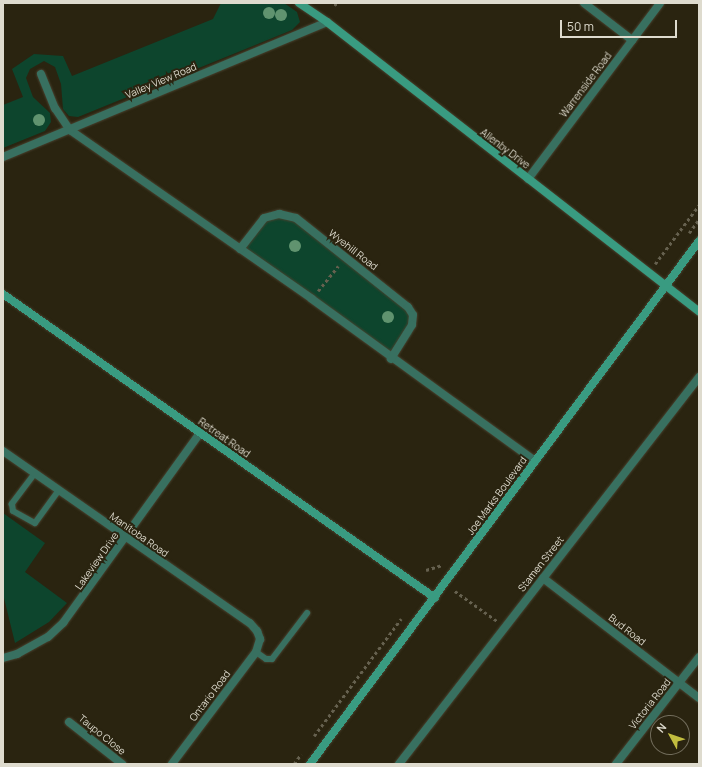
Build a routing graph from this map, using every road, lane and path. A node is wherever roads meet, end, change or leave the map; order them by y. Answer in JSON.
{"nodes":[{"id":1,"x":299,"y":3,"type":"edge"},
{"id":2,"x":338,"y":3,"type":"edge"},
{"id":3,"x":584,"y":3,"type":"edge"},
{"id":4,"x":660,"y":3,"type":"edge"},
{"id":5,"x":334,"y":6,"type":"dead end"},
{"id":6,"x":327,"y":22,"type":"junction"},
{"id":7,"x":632,"y":40,"type":"junction"},
{"id":8,"x":41,"y":74,"type":"dead end"},
{"id":9,"x":70,"y":130,"type":"junction"},
{"id":10,"x":3,"y":157,"type":"edge"},
{"id":11,"x":528,"y":179,"type":"junction"},
{"id":12,"x":699,"y":205,"type":"edge"},
{"id":13,"x":699,"y":241,"type":"edge"},
{"id":14,"x":240,"y":249,"type":"junction"},
{"id":15,"x":346,"y":257,"type":"junction"},
{"id":16,"x":655,"y":265,"type":"dead end"},
{"id":17,"x":666,"y":285,"type":"junction"},
{"id":18,"x":3,"y":294,"type":"edge"},
{"id":19,"x":312,"y":299,"type":"junction"},
{"id":20,"x":699,"y":312,"type":"edge"},
{"id":21,"x":391,"y":359,"type":"junction"},
{"id":22,"x":699,"y":377,"type":"edge"},
{"id":23,"x":200,"y":433,"type":"junction"},
{"id":24,"x":3,"y":450,"type":"edge"},
{"id":25,"x":535,"y":461,"type":"junction"},
{"id":26,"x":35,"y":473,"type":"junction"},
{"id":27,"x":59,"y":490,"type":"junction"},
{"id":28,"x":126,"y":537,"type":"junction"},
{"id":29,"x":446,"y":560,"type":"dead end"},
{"id":30,"x":426,"y":570,"type":"dead end"},
{"id":31,"x":543,"y":578,"type":"junction"},
{"id":32,"x":455,"y":591,"type":"dead end"},
{"id":33,"x":434,"y":598,"type":"junction"},
{"id":34,"x":307,"y":613,"type":"dead end"},
{"id":35,"x":401,"y":619,"type":"dead end"},
{"id":36,"x":505,"y":627,"type":"junction"},
{"id":37,"x":260,"y":639,"type":"joint"},
{"id":38,"x":256,"y":652,"type":"junction"},
{"id":39,"x":699,"y":657,"type":"edge"},
{"id":40,"x":3,"y":658,"type":"edge"},
{"id":41,"x":679,"y":682,"type":"junction"},
{"id":42,"x":699,"y":698,"type":"edge"},
{"id":43,"x":69,"y":722,"type":"dead end"},
{"id":44,"x":312,"y":739,"type":"dead end"},
{"id":45,"x":303,"y":751,"type":"dead end"},
{"id":46,"x":122,"y":764,"type":"edge"},
{"id":47,"x":172,"y":764,"type":"edge"},
{"id":48,"x":294,"y":764,"type":"edge"},
{"id":49,"x":310,"y":764,"type":"edge"},
{"id":50,"x":399,"y":764,"type":"edge"},
{"id":51,"x":616,"y":764,"type":"edge"}],
"edges":[{"from":1,"to":6,"type":"main road","name":"Allenby Drive"},
{"from":2,"to":5,"type":"path"},
{"from":3,"to":7,"type":"street"},
{"from":4,"to":7,"type":"street","name":"Warrenside Road"},
{"from":6,"to":9,"type":"street","name":"Valley View Road"},
{"from":6,"to":11,"type":"main road","name":"Allenby Drive"},
{"from":7,"to":11,"type":"street","name":"Warrenside Road"},
{"from":8,"to":9,"type":"street"},
{"from":9,"to":10,"type":"street","name":"Valley View Road"},
{"from":9,"to":14,"type":"street"},
{"from":11,"to":17,"type":"main road","name":"Allenby Drive"},
{"from":12,"to":16,"type":"path"},
{"from":13,"to":17,"type":"main road","name":"Joe Marks Boulevard"},
{"from":14,"to":15,"type":"street","name":"Wyehill Road"},
{"from":14,"to":19,"type":"street"},
{"from":15,"to":19,"type":"path"},
{"from":15,"to":21,"type":"street","name":"Wyehill Road"},
{"from":17,"to":20,"type":"main road","name":"Allenby Drive"},
{"from":17,"to":25,"type":"main road","name":"Joe Marks Boulevard"},
{"from":18,"to":23,"type":"main road","name":"Retreat Road"},
{"from":19,"to":21,"type":"street"},
{"from":21,"to":25,"type":"street"},
{"from":22,"to":31,"type":"street","name":"Stamen Street"},
{"from":23,"to":28,"type":"street","name":"Lakeview Drive"},
{"from":23,"to":33,"type":"main road","name":"Retreat Road"},
{"from":24,"to":26,"type":"street","name":"Manitoba Road"},
{"from":25,"to":33,"type":"main road","name":"Joe Marks Boulevard"},
{"from":26,"to":27,"type":"street","name":"Manitoba Road"},
{"from":26,"to":27,"type":"lane"},
{"from":27,"to":28,"type":"street","name":"Manitoba Road"},
{"from":28,"to":37,"type":"street","name":"Manitoba Road"},
{"from":28,"to":40,"type":"street","name":"Lakeview Drive"},
{"from":29,"to":30,"type":"path"},
{"from":31,"to":36,"type":"street","name":"Stamen Street"},
{"from":31,"to":41,"type":"street","name":"Bud Road"},
{"from":32,"to":36,"type":"path"},
{"from":33,"to":49,"type":"main road","name":"Joe Marks Boulevard"},
{"from":34,"to":38,"type":"lane"},
{"from":35,"to":44,"type":"path"},
{"from":36,"to":50,"type":"street","name":"Stamen Street"},
{"from":37,"to":38,"type":"street","name":"Ontario Road"},
{"from":38,"to":47,"type":"street","name":"Ontario Road"},
{"from":39,"to":41,"type":"street","name":"Victoria Road"},
{"from":41,"to":42,"type":"street","name":"Bud Road"},
{"from":41,"to":51,"type":"street","name":"Victoria Road"},
{"from":43,"to":46,"type":"street","name":"Taupo Close"},
{"from":45,"to":48,"type":"path"}]}
